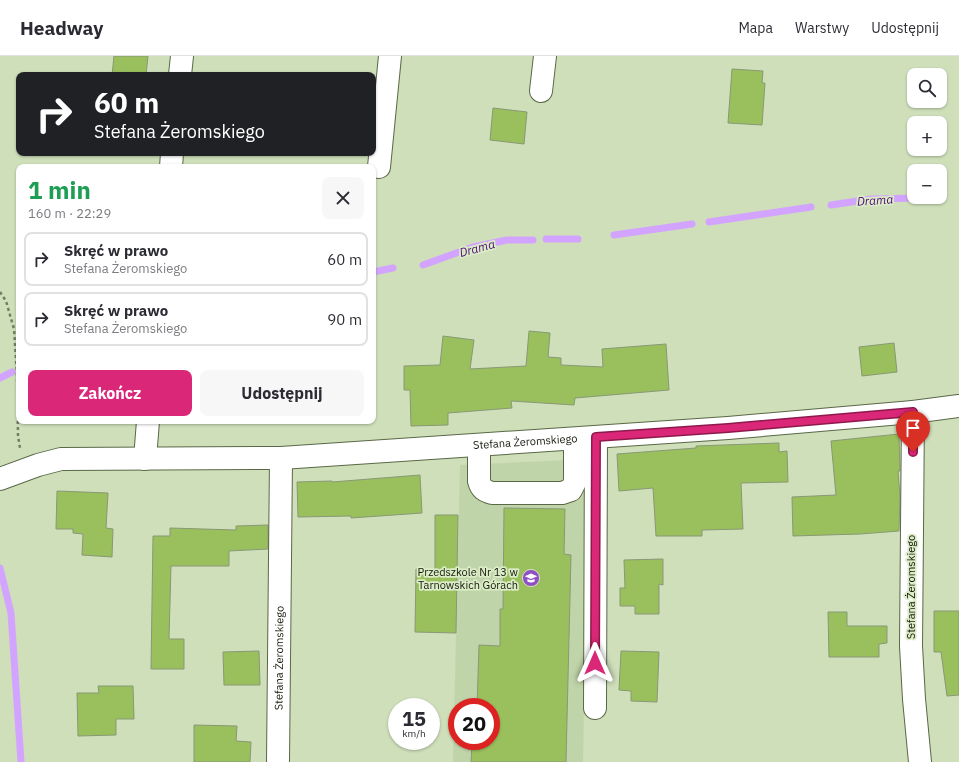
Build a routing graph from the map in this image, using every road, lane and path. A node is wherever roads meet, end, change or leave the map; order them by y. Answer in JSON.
{"nodes":[{"id":1,"x":182,"y":56,"type":"edge"},
{"id":2,"x":390,"y":56,"type":"edge"},
{"id":3,"x":545,"y":56,"type":"edge"},
{"id":4,"x":180,"y":72,"type":"edge"},
{"id":5,"x":541,"y":91,"type":"dead end"},
{"id":6,"x":379,"y":167,"type":"dead end"},
{"id":7,"x":0,"y":292,"type":"edge"},
{"id":8,"x":16,"y":359,"type":"edge"},
{"id":9,"x":959,"y":406,"type":"edge"},
{"id":10,"x":913,"y":412,"type":"junction"},
{"id":11,"x":18,"y":424,"type":"edge"},
{"id":12,"x":148,"y":424,"type":"edge"},
{"id":13,"x":585,"y":438,"type":"junction"},
{"id":14,"x":479,"y":445,"type":"junction"},
{"id":15,"x":145,"y":458,"type":"junction"},
{"id":16,"x":280,"y":458,"type":"junction"},
{"id":17,"x":27,"y":469,"type":"junction"},
{"id":18,"x":0,"y":479,"type":"edge"},
{"id":19,"x":595,"y":708,"type":"dead end"},
{"id":20,"x":278,"y":762,"type":"edge"},
{"id":21,"x":920,"y":762,"type":"edge"}],
"edges":[{"from":1,"to":4,"type":"street"},
{"from":2,"to":6,"type":"street"},
{"from":3,"to":5,"type":"street"},
{"from":7,"to":8,"type":"path"},
{"from":9,"to":10,"type":"street","name":"Stefana Żeromskiego"},
{"from":10,"to":13,"type":"street","name":"Stefana Żeromskiego"},
{"from":10,"to":21,"type":"street","name":"Stefana Żeromskiego"},
{"from":11,"to":17,"type":"path"},
{"from":12,"to":15,"type":"street"},
{"from":13,"to":14,"type":"street","name":"Stefana Żeromskiego"},
{"from":13,"to":14,"type":"street"},
{"from":13,"to":19,"type":"street"},
{"from":14,"to":16,"type":"street","name":"Stefana Żeromskiego"},
{"from":15,"to":16,"type":"street","name":"Stefana Żeromskiego"},
{"from":15,"to":17,"type":"street","name":"Stefana Żeromskiego"},
{"from":16,"to":20,"type":"street","name":"Stefana Żeromskiego"},
{"from":17,"to":18,"type":"street","name":"Stefana Żeromskiego"}]}
